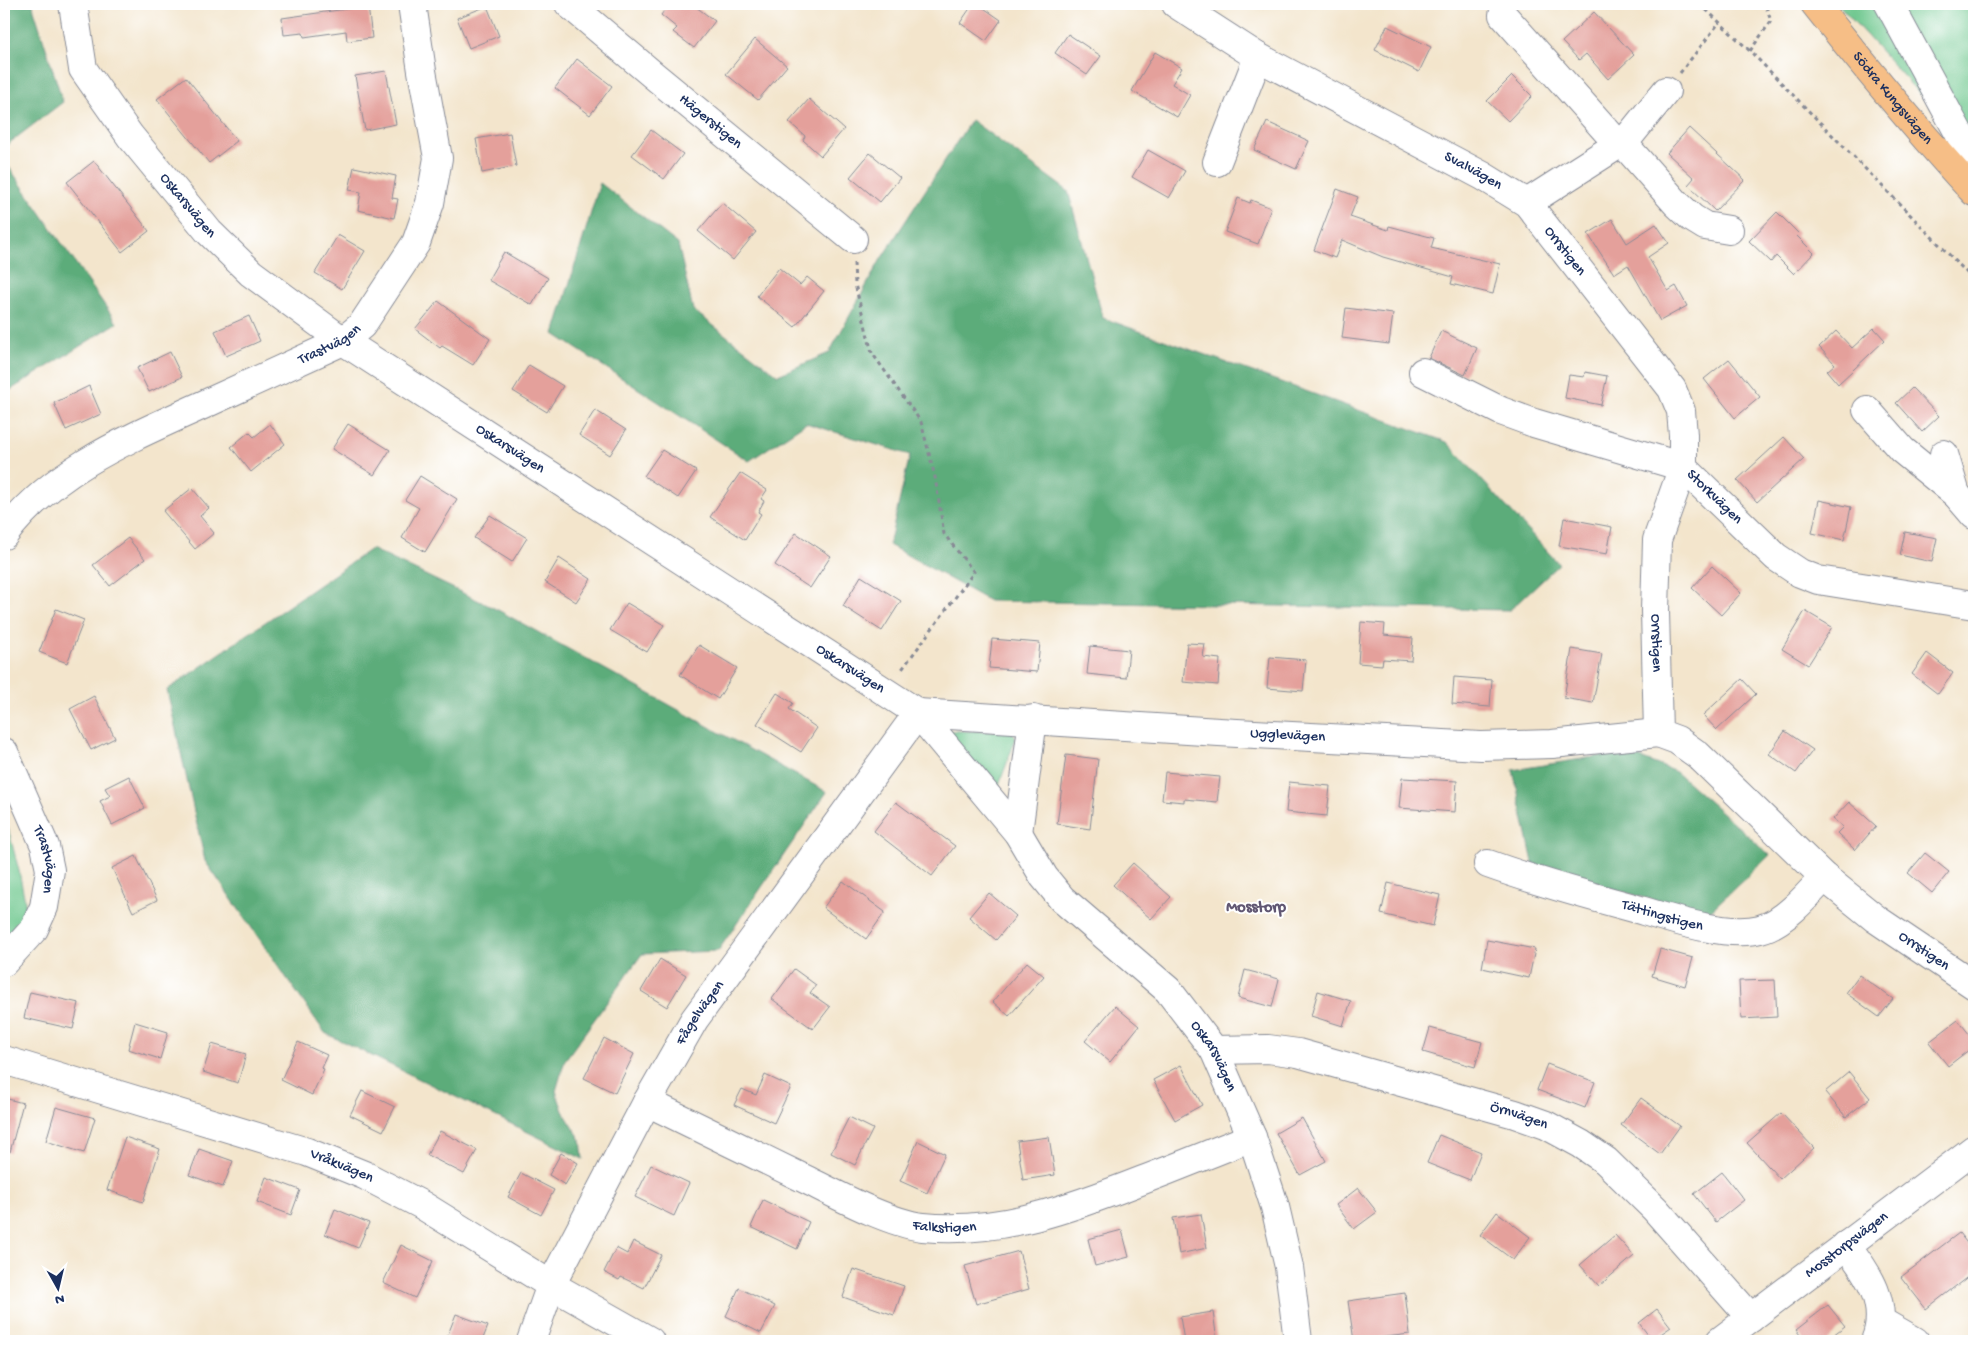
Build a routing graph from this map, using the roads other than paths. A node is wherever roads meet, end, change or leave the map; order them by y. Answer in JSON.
{"nodes":[{"id":1,"x":73,"y":4,"type":"edge"},
{"id":2,"x":412,"y":4,"type":"edge"},
{"id":3,"x":569,"y":4,"type":"edge"},
{"id":4,"x":1176,"y":4,"type":"edge"},
{"id":5,"x":1815,"y":4,"type":"edge"},
{"id":6,"x":1889,"y":4,"type":"edge"},
{"id":7,"x":1503,"y":14,"type":"dead end"},
{"id":8,"x":1258,"y":57,"type":"junction"},
{"id":9,"x":1666,"y":91,"type":"road end"},
{"id":10,"x":1620,"y":144,"type":"junction"},
{"id":11,"x":1974,"y":161,"type":"edge"},
{"id":12,"x":1217,"y":162,"type":"dead end"},
{"id":13,"x":1974,"y":192,"type":"edge"},
{"id":14,"x":1527,"y":203,"type":"junction"},
{"id":15,"x":1729,"y":230,"type":"dead end"},
{"id":16,"x":853,"y":239,"type":"road end"},
{"id":17,"x":343,"y":341,"type":"junction"},
{"id":18,"x":1423,"y":372,"type":"dead end"},
{"id":19,"x":1867,"y":410,"type":"dead end"},
{"id":20,"x":1944,"y":454,"type":"dead end"},
{"id":21,"x":1682,"y":467,"type":"junction"},
{"id":22,"x":1956,"y":494,"type":"junction"},
{"id":23,"x":1974,"y":515,"type":"edge"},
{"id":24,"x":4,"y":535,"type":"edge"},
{"id":25,"x":1974,"y":605,"type":"edge"},
{"id":26,"x":918,"y":713,"type":"junction"},
{"id":27,"x":1032,"y":719,"type":"junction"},
{"id":28,"x":1658,"y":733,"type":"junction"},
{"id":29,"x":4,"y":752,"type":"edge"},
{"id":30,"x":1018,"y":833,"type":"junction"},
{"id":31,"x":1488,"y":864,"type":"dead end"},
{"id":32,"x":1824,"y":877,"type":"junction"},
{"id":33,"x":4,"y":962,"type":"edge"},
{"id":34,"x":1974,"y":985,"type":"edge"},
{"id":35,"x":1214,"y":1050,"type":"junction"},
{"id":36,"x":4,"y":1060,"type":"edge"},
{"id":37,"x":647,"y":1102,"type":"junction"},
{"id":38,"x":1252,"y":1137,"type":"junction"},
{"id":39,"x":1974,"y":1149,"type":"edge"},
{"id":40,"x":1846,"y":1245,"type":"junction"},
{"id":41,"x":552,"y":1286,"type":"junction"},
{"id":42,"x":1751,"y":1318,"type":"junction"},
{"id":43,"x":1878,"y":1331,"type":"edge"},
{"id":44,"x":531,"y":1341,"type":"edge"},
{"id":45,"x":650,"y":1341,"type":"edge"},
{"id":46,"x":1298,"y":1341,"type":"edge"},
{"id":47,"x":1720,"y":1341,"type":"edge"},
{"id":48,"x":1915,"y":1341,"type":"edge"}],
"edges":[{"from":1,"to":17,"type":"street","name":"Oskarsvägen"},
{"from":2,"to":17,"type":"street","name":"Trastvägen"},
{"from":3,"to":16,"type":"street","name":"Hägerstigen"},
{"from":4,"to":8,"type":"street","name":"Svalvägen"},
{"from":5,"to":13,"type":"main road","name":"Södra Kungsvägen"},
{"from":6,"to":11,"type":"street"},
{"from":7,"to":10,"type":"street"},
{"from":8,"to":12,"type":"street"},
{"from":8,"to":14,"type":"street","name":"Svalvägen"},
{"from":9,"to":10,"type":"street"},
{"from":10,"to":14,"type":"street"},
{"from":10,"to":15,"type":"street"},
{"from":14,"to":21,"type":"street","name":"Orrstigen"},
{"from":17,"to":24,"type":"street","name":"Trastvägen"},
{"from":17,"to":26,"type":"street","name":"Oskarsvägen"},
{"from":18,"to":21,"type":"street","name":"Storkvägen"},
{"from":19,"to":22,"type":"street"},
{"from":20,"to":22,"type":"street"},
{"from":21,"to":25,"type":"street","name":"Storkvägen"},
{"from":21,"to":28,"type":"street","name":"Orrstigen"},
{"from":22,"to":23,"type":"street"},
{"from":26,"to":27,"type":"street","name":"Ugglevägen"},
{"from":26,"to":30,"type":"street","name":"Oskarsvägen"},
{"from":26,"to":37,"type":"street","name":"Fågelvägen"},
{"from":27,"to":28,"type":"street","name":"Ugglevägen"},
{"from":27,"to":30,"type":"street"},
{"from":28,"to":32,"type":"street","name":"Orrstigen"},
{"from":29,"to":33,"type":"street","name":"Trastvägen"},
{"from":30,"to":35,"type":"street","name":"Oskarsvägen"},
{"from":31,"to":32,"type":"street","name":"Tättingstigen"},
{"from":32,"to":34,"type":"street","name":"Orrstigen"},
{"from":35,"to":38,"type":"street","name":"Oskarsvägen"},
{"from":35,"to":42,"type":"street","name":"Örnvägen"},
{"from":36,"to":41,"type":"street","name":"Vråkvägen"},
{"from":37,"to":38,"type":"street","name":"Falkstigen"},
{"from":37,"to":41,"type":"street","name":"Fågelvägen"},
{"from":38,"to":46,"type":"street","name":"Oskarsvägen"},
{"from":39,"to":40,"type":"street","name":"Mosstorpsvägen"},
{"from":40,"to":42,"type":"street","name":"Mosstorpsvägen"},
{"from":40,"to":43,"type":"street"},
{"from":41,"to":44,"type":"street","name":"Fågelvägen"},
{"from":41,"to":45,"type":"street","name":"Vråkvägen"},
{"from":42,"to":47,"type":"street","name":"Mosstorpsvägen"},
{"from":43,"to":48,"type":"street"}]}
